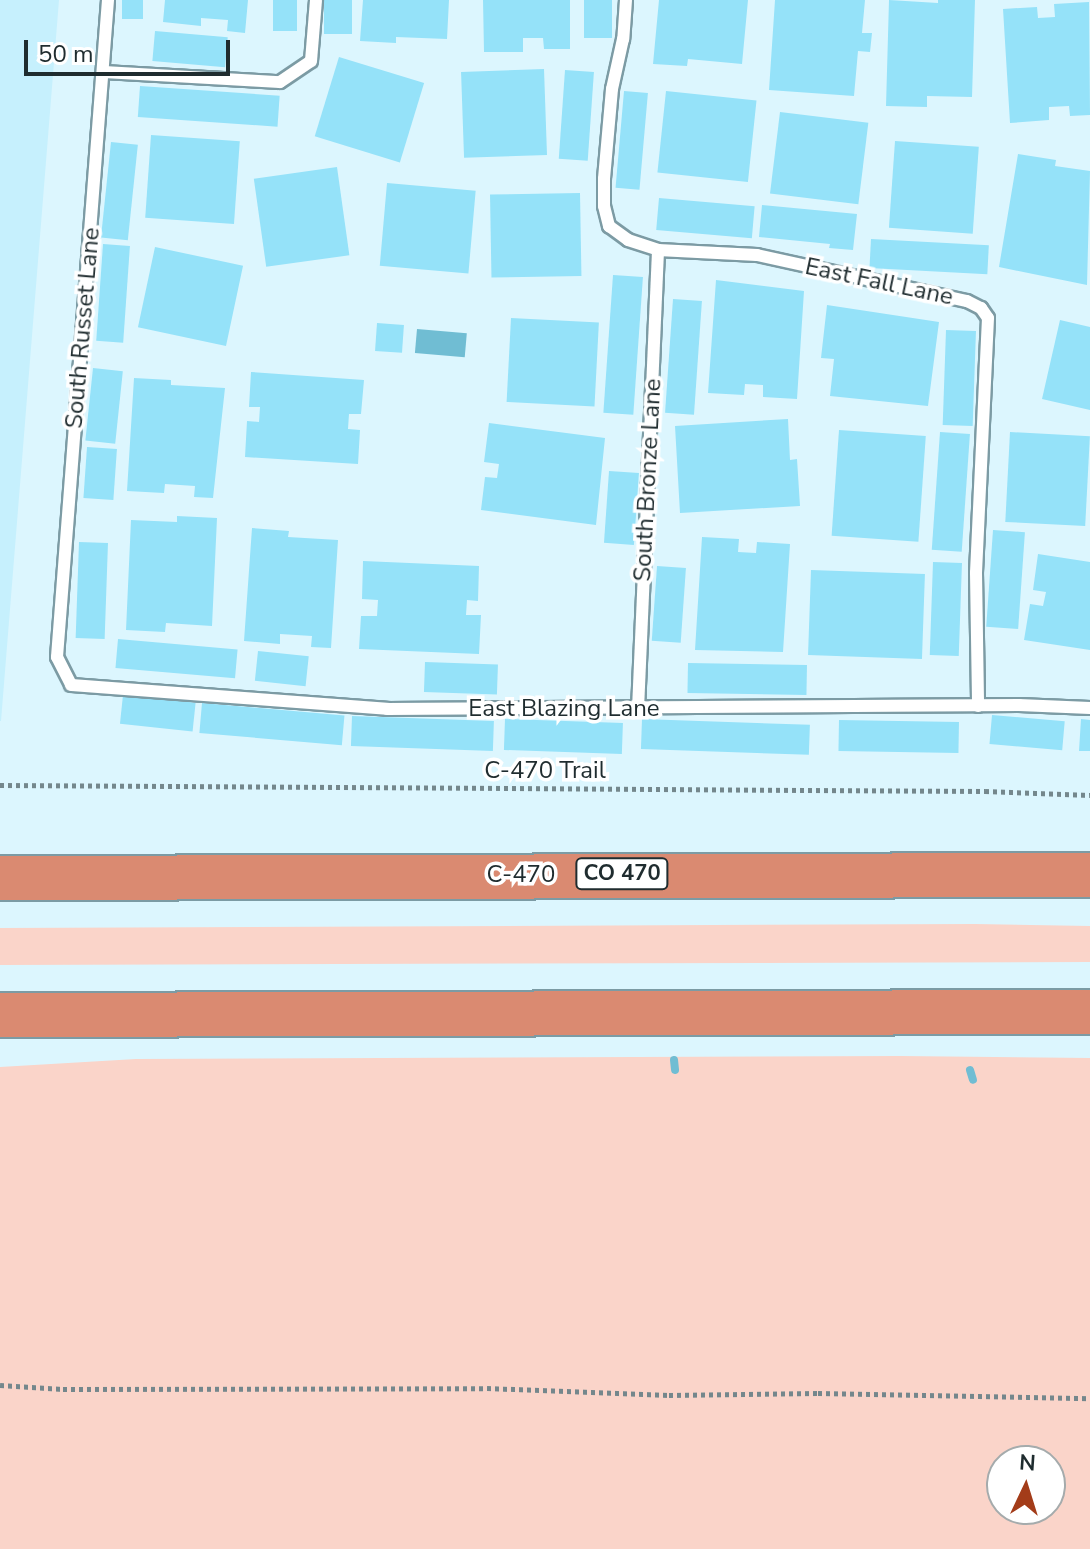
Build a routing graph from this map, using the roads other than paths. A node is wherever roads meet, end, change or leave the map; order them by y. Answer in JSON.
{"nodes":[{"id":1,"x":108,"y":0,"type":"edge"},
{"id":2,"x":316,"y":0,"type":"edge"},
{"id":3,"x":626,"y":0,"type":"edge"},
{"id":4,"x":104,"y":72,"type":"junction"},
{"id":5,"x":658,"y":250,"type":"junction"},
{"id":6,"x":57,"y":657,"type":"joint"},
{"id":7,"x":978,"y":706,"type":"junction"},
{"id":8,"x":1090,"y":708,"type":"edge"},
{"id":9,"x":638,"y":709,"type":"junction"},
{"id":10,"x":0,"y":861,"type":"edge"},
{"id":11,"x":1090,"y":875,"type":"edge"},
{"id":12,"x":154,"y":876,"type":"junction"},
{"id":13,"x":0,"y":878,"type":"edge"},
{"id":14,"x":1090,"y":1012,"type":"edge"},
{"id":15,"x":274,"y":1014,"type":"junction"},
{"id":16,"x":0,"y":1015,"type":"edge"},
{"id":17,"x":0,"y":1042,"type":"edge"}],
"edges":[{"from":1,"to":4,"type":"lane","name":"South Russet Lane"},
{"from":2,"to":4,"type":"lane"},
{"from":3,"to":5,"type":"lane","name":"East Fall Lane"},
{"from":4,"to":6,"type":"lane","name":"South Russet Lane"},
{"from":5,"to":7,"type":"lane","name":"East Fall Lane"},
{"from":5,"to":9,"type":"lane","name":"South Bronze Lane"},
{"from":6,"to":9,"type":"lane","name":"East Blazing Lane"},
{"from":7,"to":8,"type":"lane","name":"East Blazing Lane"},
{"from":7,"to":9,"type":"lane","name":"East Blazing Lane"},
{"from":10,"to":12,"type":"highway"},
{"from":11,"to":12,"type":"highway","name":"C-470","number":"CO 470"},
{"from":12,"to":13,"type":"highway","name":"C-470","number":"CO 470"},
{"from":14,"to":15,"type":"highway"},
{"from":15,"to":16,"type":"highway"},
{"from":15,"to":17,"type":"highway"}]}
